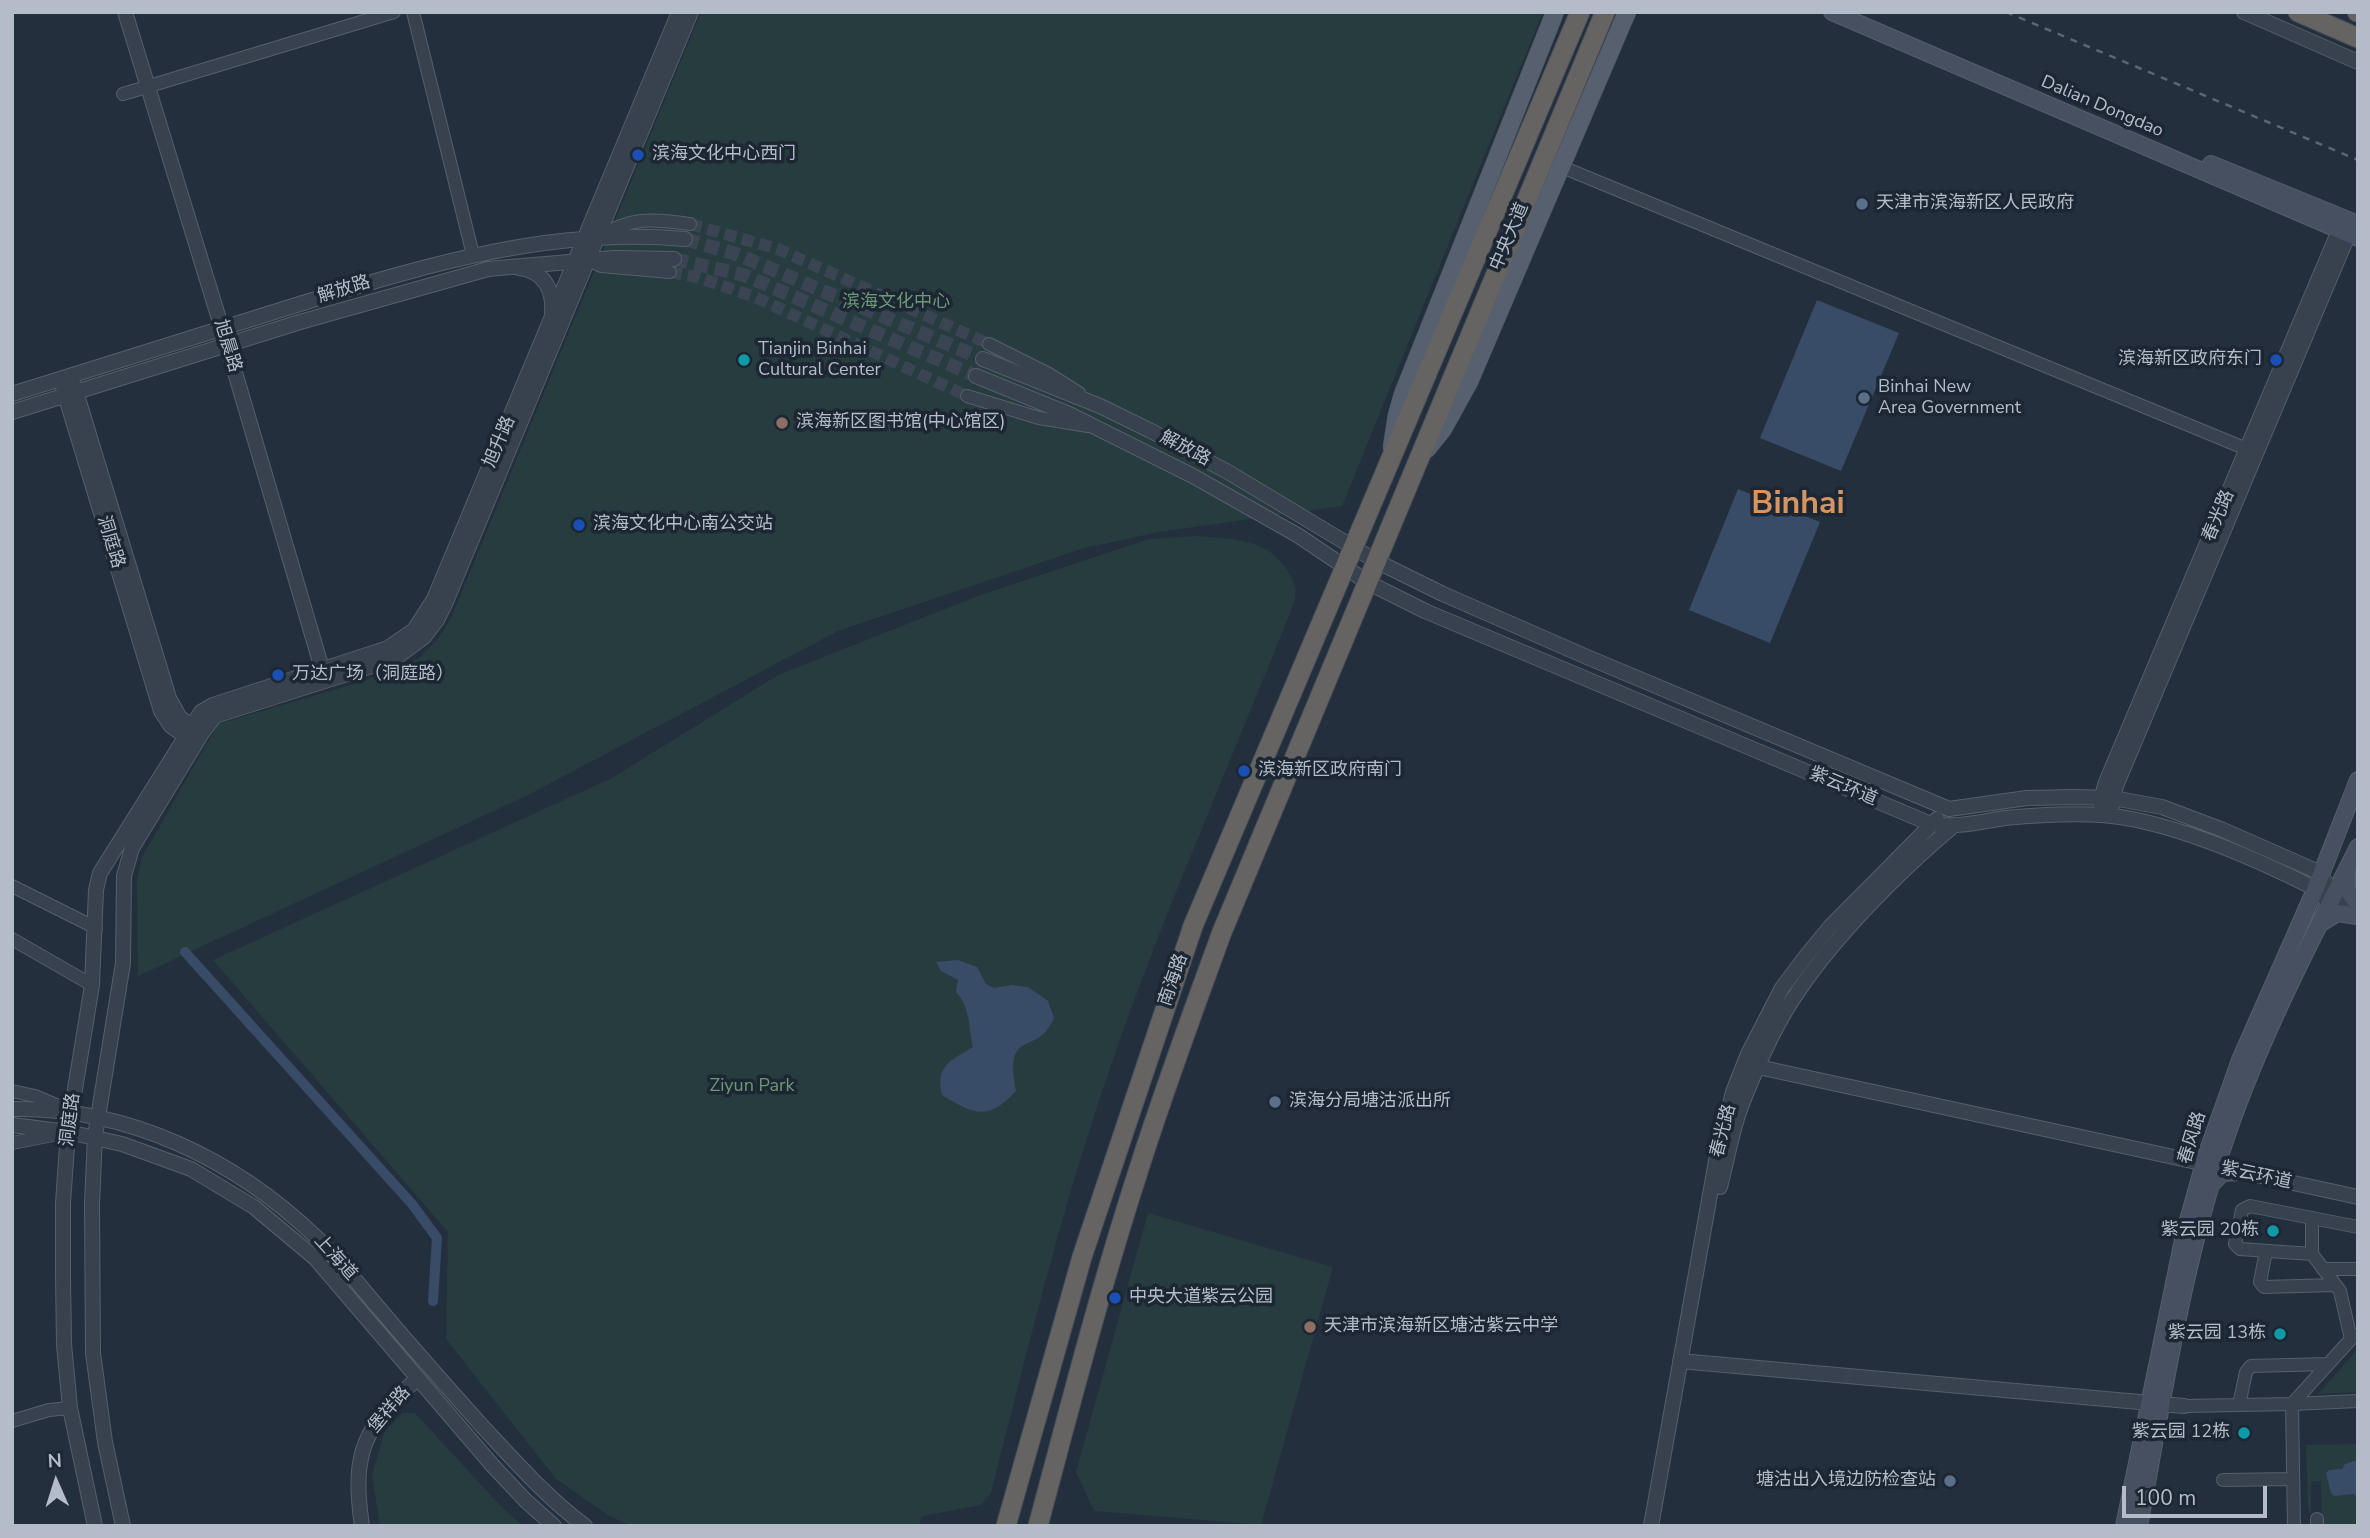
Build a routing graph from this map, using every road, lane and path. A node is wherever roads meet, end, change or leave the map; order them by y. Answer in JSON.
{"nodes":[{"id":1,"x":125,"y":12,"type":"edge"},
{"id":2,"x":394,"y":12,"type":"edge"},
{"id":3,"x":413,"y":12,"type":"edge"},
{"id":4,"x":679,"y":12,"type":"edge"},
{"id":5,"x":691,"y":12,"type":"edge"},
{"id":6,"x":1555,"y":12,"type":"edge"},
{"id":7,"x":1580,"y":12,"type":"edge"},
{"id":8,"x":1605,"y":12,"type":"edge"},
{"id":9,"x":1627,"y":12,"type":"edge"},
{"id":10,"x":1832,"y":12,"type":"edge"},
{"id":11,"x":1857,"y":12,"type":"edge"},
{"id":12,"x":2244,"y":12,"type":"edge"},
{"id":13,"x":2298,"y":12,"type":"edge"},
{"id":14,"x":2358,"y":37,"type":"edge"},
{"id":15,"x":2358,"y":62,"type":"edge"},
{"id":16,"x":148,"y":88,"type":"junction"},
{"id":17,"x":123,"y":94,"type":"dead end"},
{"id":18,"x":1562,"y":167,"type":"junction"},
{"id":19,"x":690,"y":224,"type":"tunnel mouth"},
{"id":20,"x":2350,"y":228,"type":"edge"},
{"id":21,"x":590,"y":239,"type":"junction"},
{"id":22,"x":685,"y":239,"type":"tunnel mouth"},
{"id":23,"x":473,"y":255,"type":"junction"},
{"id":24,"x":582,"y":260,"type":"junction"},
{"id":25,"x":672,"y":265,"type":"tunnel mouth"},
{"id":26,"x":507,"y":267,"type":"junction"},
{"id":27,"x":552,"y":318,"type":"junction"},
{"id":28,"x":222,"y":328,"type":"junction"},
{"id":29,"x":989,"y":344,"type":"tunnel mouth"},
{"id":30,"x":227,"y":345,"type":"junction"},
{"id":31,"x":983,"y":359,"type":"tunnel mouth"},
{"id":32,"x":976,"y":376,"type":"tunnel mouth"},
{"id":33,"x":66,"y":378,"type":"junction"},
{"id":34,"x":12,"y":394,"type":"edge"},
{"id":35,"x":71,"y":394,"type":"junction"},
{"id":36,"x":967,"y":396,"type":"tunnel mouth"},
{"id":37,"x":1100,"y":406,"type":"junction"},
{"id":38,"x":12,"y":412,"type":"edge"},
{"id":39,"x":1094,"y":427,"type":"junction"},
{"id":40,"x":2252,"y":452,"type":"junction"},
{"id":41,"x":1392,"y":453,"type":"junction"},
{"id":42,"x":1416,"y":463,"type":"junction"},
{"id":43,"x":1352,"y":548,"type":"junction"},
{"id":44,"x":1376,"y":561,"type":"junction"},
{"id":45,"x":1344,"y":568,"type":"junction"},
{"id":46,"x":1367,"y":582,"type":"junction"},
{"id":47,"x":323,"y":675,"type":"junction"},
{"id":48,"x":193,"y":735,"type":"junction"},
{"id":49,"x":2358,"y":780,"type":"edge"},
{"id":50,"x":2358,"y":794,"type":"edge"},
{"id":51,"x":2107,"y":797,"type":"junction"},
{"id":52,"x":1949,"y":809,"type":"junction"},
{"id":53,"x":2104,"y":816,"type":"junction"},
{"id":54,"x":1931,"y":824,"type":"junction"},
{"id":55,"x":1952,"y":827,"type":"junction"},
{"id":56,"x":2336,"y":840,"type":"junction"},
{"id":57,"x":2357,"y":848,"type":"edge"},
{"id":58,"x":2349,"y":865,"type":"junction"},
{"id":59,"x":2318,"y":882,"type":"junction"},
{"id":60,"x":12,"y":886,"type":"edge"},
{"id":61,"x":2333,"y":898,"type":"junction"},
{"id":62,"x":2358,"y":905,"type":"edge"},
{"id":63,"x":2358,"y":916,"type":"edge"},
{"id":64,"x":2319,"y":925,"type":"junction"},
{"id":65,"x":96,"y":928,"type":"junction"},
{"id":66,"x":12,"y":939,"type":"edge"},
{"id":67,"x":92,"y":985,"type":"junction"},
{"id":68,"x":1753,"y":1061,"type":"junction"},
{"id":69,"x":12,"y":1091,"type":"edge"},
{"id":70,"x":12,"y":1109,"type":"edge"},
{"id":71,"x":71,"y":1111,"type":"junction"},
{"id":72,"x":98,"y":1117,"type":"junction"},
{"id":73,"x":12,"y":1125,"type":"edge"},
{"id":74,"x":68,"y":1132,"type":"junction"},
{"id":75,"x":95,"y":1136,"type":"junction"},
{"id":76,"x":12,"y":1143,"type":"edge"},
{"id":77,"x":2213,"y":1163,"type":"junction"},
{"id":78,"x":2241,"y":1168,"type":"junction"},
{"id":79,"x":2205,"y":1184,"type":"junction"},
{"id":80,"x":2358,"y":1188,"type":"edge"},
{"id":81,"x":2358,"y":1197,"type":"edge"},
{"id":82,"x":2312,"y":1218,"type":"junction"},
{"id":83,"x":2358,"y":1227,"type":"edge"},
{"id":84,"x":2266,"y":1251,"type":"junction"},
{"id":85,"x":2312,"y":1254,"type":"junction"},
{"id":86,"x":2323,"y":1269,"type":"junction"},
{"id":87,"x":2358,"y":1269,"type":"edge"},
{"id":88,"x":2335,"y":1284,"type":"junction"},
{"id":89,"x":2355,"y":1337,"type":"edge"},
{"id":90,"x":1685,"y":1362,"type":"junction"},
{"id":91,"x":2328,"y":1364,"type":"junction"},
{"id":92,"x":418,"y":1378,"type":"junction"},
{"id":93,"x":2358,"y":1401,"type":"edge"},
{"id":94,"x":2155,"y":1404,"type":"junction"},
{"id":95,"x":2292,"y":1404,"type":"junction"},
{"id":96,"x":2239,"y":1405,"type":"junction"},
{"id":97,"x":2184,"y":1406,"type":"joint"},
{"id":98,"x":70,"y":1408,"type":"junction"},
{"id":99,"x":12,"y":1421,"type":"edge"},
{"id":100,"x":2293,"y":1479,"type":"junction"},
{"id":101,"x":2223,"y":1480,"type":"dead end"},
{"id":102,"x":95,"y":1526,"type":"edge"},
{"id":103,"x":123,"y":1526,"type":"edge"},
{"id":104,"x":362,"y":1526,"type":"edge"},
{"id":105,"x":554,"y":1526,"type":"edge"},
{"id":106,"x":585,"y":1526,"type":"edge"},
{"id":107,"x":1006,"y":1526,"type":"edge"},
{"id":108,"x":1038,"y":1526,"type":"edge"},
{"id":109,"x":1651,"y":1526,"type":"edge"},
{"id":110,"x":1661,"y":1526,"type":"edge"},
{"id":111,"x":2124,"y":1526,"type":"edge"},
{"id":112,"x":2139,"y":1526,"type":"edge"},
{"id":113,"x":2294,"y":1526,"type":"edge"}],
"edges":[{"from":1,"to":16,"type":"street","name":"旭晨路"},
{"from":2,"to":16,"type":"street"},
{"from":3,"to":23,"type":"street"},
{"from":4,"to":21,"type":"street","name":"旭升路"},
{"from":5,"to":21,"type":"street","name":"旭升路"},
{"from":6,"to":41,"type":"main road"},
{"from":7,"to":41,"type":"highway","name":"中央大道"},
{"from":8,"to":42,"type":"highway","name":"中央大道"},
{"from":9,"to":18,"type":"main road"},
{"from":10,"to":20,"type":"main road","name":"Dalian Dongdao"},
{"from":11,"to":20,"type":"main road","name":"Dalian Dongdao"},
{"from":12,"to":15,"type":"street"},
{"from":13,"to":14,"type":"highway"},
{"from":16,"to":17,"type":"street"},
{"from":16,"to":28,"type":"street","name":"旭晨路"},
{"from":18,"to":40,"type":"street"},
{"from":18,"to":42,"type":"main road"},
{"from":19,"to":21,"type":"street"},
{"from":20,"to":40,"type":"street","name":"春光路"},
{"from":21,"to":22,"type":"street","name":"解放路"},
{"from":21,"to":23,"type":"street","name":"解放路"},
{"from":21,"to":24,"type":"street","name":"旭升路"},
{"from":23,"to":28,"type":"street","name":"解放路"},
{"from":24,"to":25,"type":"street","name":"解放路"},
{"from":24,"to":26,"type":"street","name":"解放路"},
{"from":24,"to":27,"type":"street","name":"旭升路"},
{"from":24,"to":47,"type":"street","name":"旭升路"},
{"from":26,"to":27,"type":"street"},
{"from":26,"to":30,"type":"street","name":"解放路"},
{"from":27,"to":47,"type":"street","name":"旭升路"},
{"from":28,"to":30,"type":"street","name":"旭晨路"},
{"from":28,"to":33,"type":"street","name":"解放路"},
{"from":29,"to":37,"type":"street"},
{"from":30,"to":35,"type":"street","name":"解放路"},
{"from":30,"to":47,"type":"street","name":"旭晨路"},
{"from":31,"to":37,"type":"street","name":"解放路"},
{"from":32,"to":39,"type":"street","name":"解放路"},
{"from":33,"to":34,"type":"street","name":"解放路"},
{"from":33,"to":35,"type":"street","name":"洞庭路"},
{"from":35,"to":38,"type":"street","name":"解放路"},
{"from":35,"to":48,"type":"street","name":"洞庭路"},
{"from":36,"to":39,"type":"street"},
{"from":37,"to":43,"type":"street","name":"解放路"},
{"from":39,"to":45,"type":"street","name":"解放路"},
{"from":40,"to":51,"type":"street","name":"春光路"},
{"from":41,"to":43,"type":"highway","name":"南海路"},
{"from":42,"to":44,"type":"highway","name":"南海路"},
{"from":43,"to":44,"type":"street","name":"解放路"},
{"from":43,"to":45,"type":"highway","name":"南海路"},
{"from":44,"to":46,"type":"highway","name":"南海路"},
{"from":44,"to":52,"type":"street","name":"紫云环道"},
{"from":45,"to":46,"type":"street","name":"紫云环道"},
{"from":45,"to":107,"type":"highway","name":"南海路"},
{"from":46,"to":54,"type":"street","name":"紫云环道"},
{"from":46,"to":108,"type":"highway","name":"南海路"},
{"from":47,"to":48,"type":"street","name":"旭升路"},
{"from":48,"to":65,"type":"street","name":"洞庭路"},
{"from":48,"to":72,"type":"street","name":"洞庭路"},
{"from":49,"to":56,"type":"main road","name":"春风路"},
{"from":50,"to":56,"type":"street"},
{"from":51,"to":52,"type":"street","name":"紫云环道"},
{"from":51,"to":53,"type":"street","name":"春光路"},
{"from":51,"to":59,"type":"street","name":"紫云环道"},
{"from":52,"to":54,"type":"street","name":"春光路"},
{"from":53,"to":55,"type":"street","name":"紫云环道"},
{"from":53,"to":59,"type":"street","name":"紫云环道"},
{"from":54,"to":55,"type":"street","name":"紫云环道"},
{"from":54,"to":68,"type":"street","name":"春光路"},
{"from":55,"to":68,"type":"street","name":"春光路"},
{"from":56,"to":59,"type":"main road","name":"春风路"},
{"from":57,"to":58,"type":"main road","name":"春风路"},
{"from":58,"to":61,"type":"main road","name":"春风路"},
{"from":58,"to":62,"type":"main road"},
{"from":59,"to":61,"type":"street","name":"紫云环道"},
{"from":59,"to":77,"type":"main road","name":"春风路"},
{"from":60,"to":65,"type":"street"},
{"from":61,"to":62,"type":"street","name":"紫云环道"},
{"from":61,"to":63,"type":"street","name":"紫云环道"},
{"from":61,"to":64,"type":"main road","name":"春风路"},
{"from":63,"to":64,"type":"main road"},
{"from":64,"to":77,"type":"main road","name":"春风路"},
{"from":65,"to":67,"type":"street","name":"洞庭路"},
{"from":66,"to":67,"type":"street"},
{"from":67,"to":71,"type":"street","name":"洞庭路"},
{"from":68,"to":77,"type":"street","name":"紫云环道"},
{"from":68,"to":90,"type":"street","name":"春光路"},
{"from":69,"to":71,"type":"street"},
{"from":70,"to":71,"type":"street","name":"上海道"},
{"from":71,"to":72,"type":"street","name":"上海道"},
{"from":71,"to":74,"type":"street","name":"洞庭路"},
{"from":72,"to":75,"type":"street","name":"洞庭路"},
{"from":72,"to":106,"type":"street","name":"上海道"},
{"from":73,"to":74,"type":"street","name":"上海道"},
{"from":74,"to":75,"type":"street","name":"上海道"},
{"from":74,"to":76,"type":"street"},
{"from":74,"to":98,"type":"street","name":"洞庭路"},
{"from":75,"to":92,"type":"street","name":"上海道"},
{"from":75,"to":103,"type":"street","name":"洞庭路"},
{"from":77,"to":78,"type":"street","name":"紫云环道"},
{"from":77,"to":79,"type":"main road","name":"春风路"},
{"from":78,"to":79,"type":"main road"},
{"from":78,"to":80,"type":"street","name":"紫云环道"},
{"from":78,"to":81,"type":"street","name":"紫云环道"},
{"from":79,"to":94,"type":"main road","name":"春风路"},
{"from":82,"to":83,"type":"street"},
{"from":82,"to":84,"type":"street"},
{"from":82,"to":85,"type":"street"},
{"from":84,"to":85,"type":"street"},
{"from":84,"to":88,"type":"street"},
{"from":85,"to":86,"type":"street"},
{"from":86,"to":87,"type":"street"},
{"from":86,"to":88,"type":"street"},
{"from":88,"to":89,"type":"street"},
{"from":89,"to":91,"type":"street"},
{"from":90,"to":94,"type":"street"},
{"from":90,"to":109,"type":"street","name":"春光路"},
{"from":90,"to":110,"type":"street","name":"春光路"},
{"from":91,"to":95,"type":"street"},
{"from":91,"to":96,"type":"street"},
{"from":92,"to":104,"type":"street","name":"堡祥路"},
{"from":92,"to":105,"type":"street","name":"上海道"},
{"from":93,"to":95,"type":"street"},
{"from":94,"to":97,"type":"street"},
{"from":94,"to":111,"type":"main road","name":"春风路"},
{"from":94,"to":112,"type":"main road","name":"春风路"},
{"from":95,"to":96,"type":"street"},
{"from":95,"to":100,"type":"street"},
{"from":96,"to":97,"type":"street"},
{"from":98,"to":99,"type":"street"},
{"from":98,"to":102,"type":"street","name":"洞庭路"},
{"from":100,"to":101,"type":"street"},
{"from":100,"to":113,"type":"street"}]}
